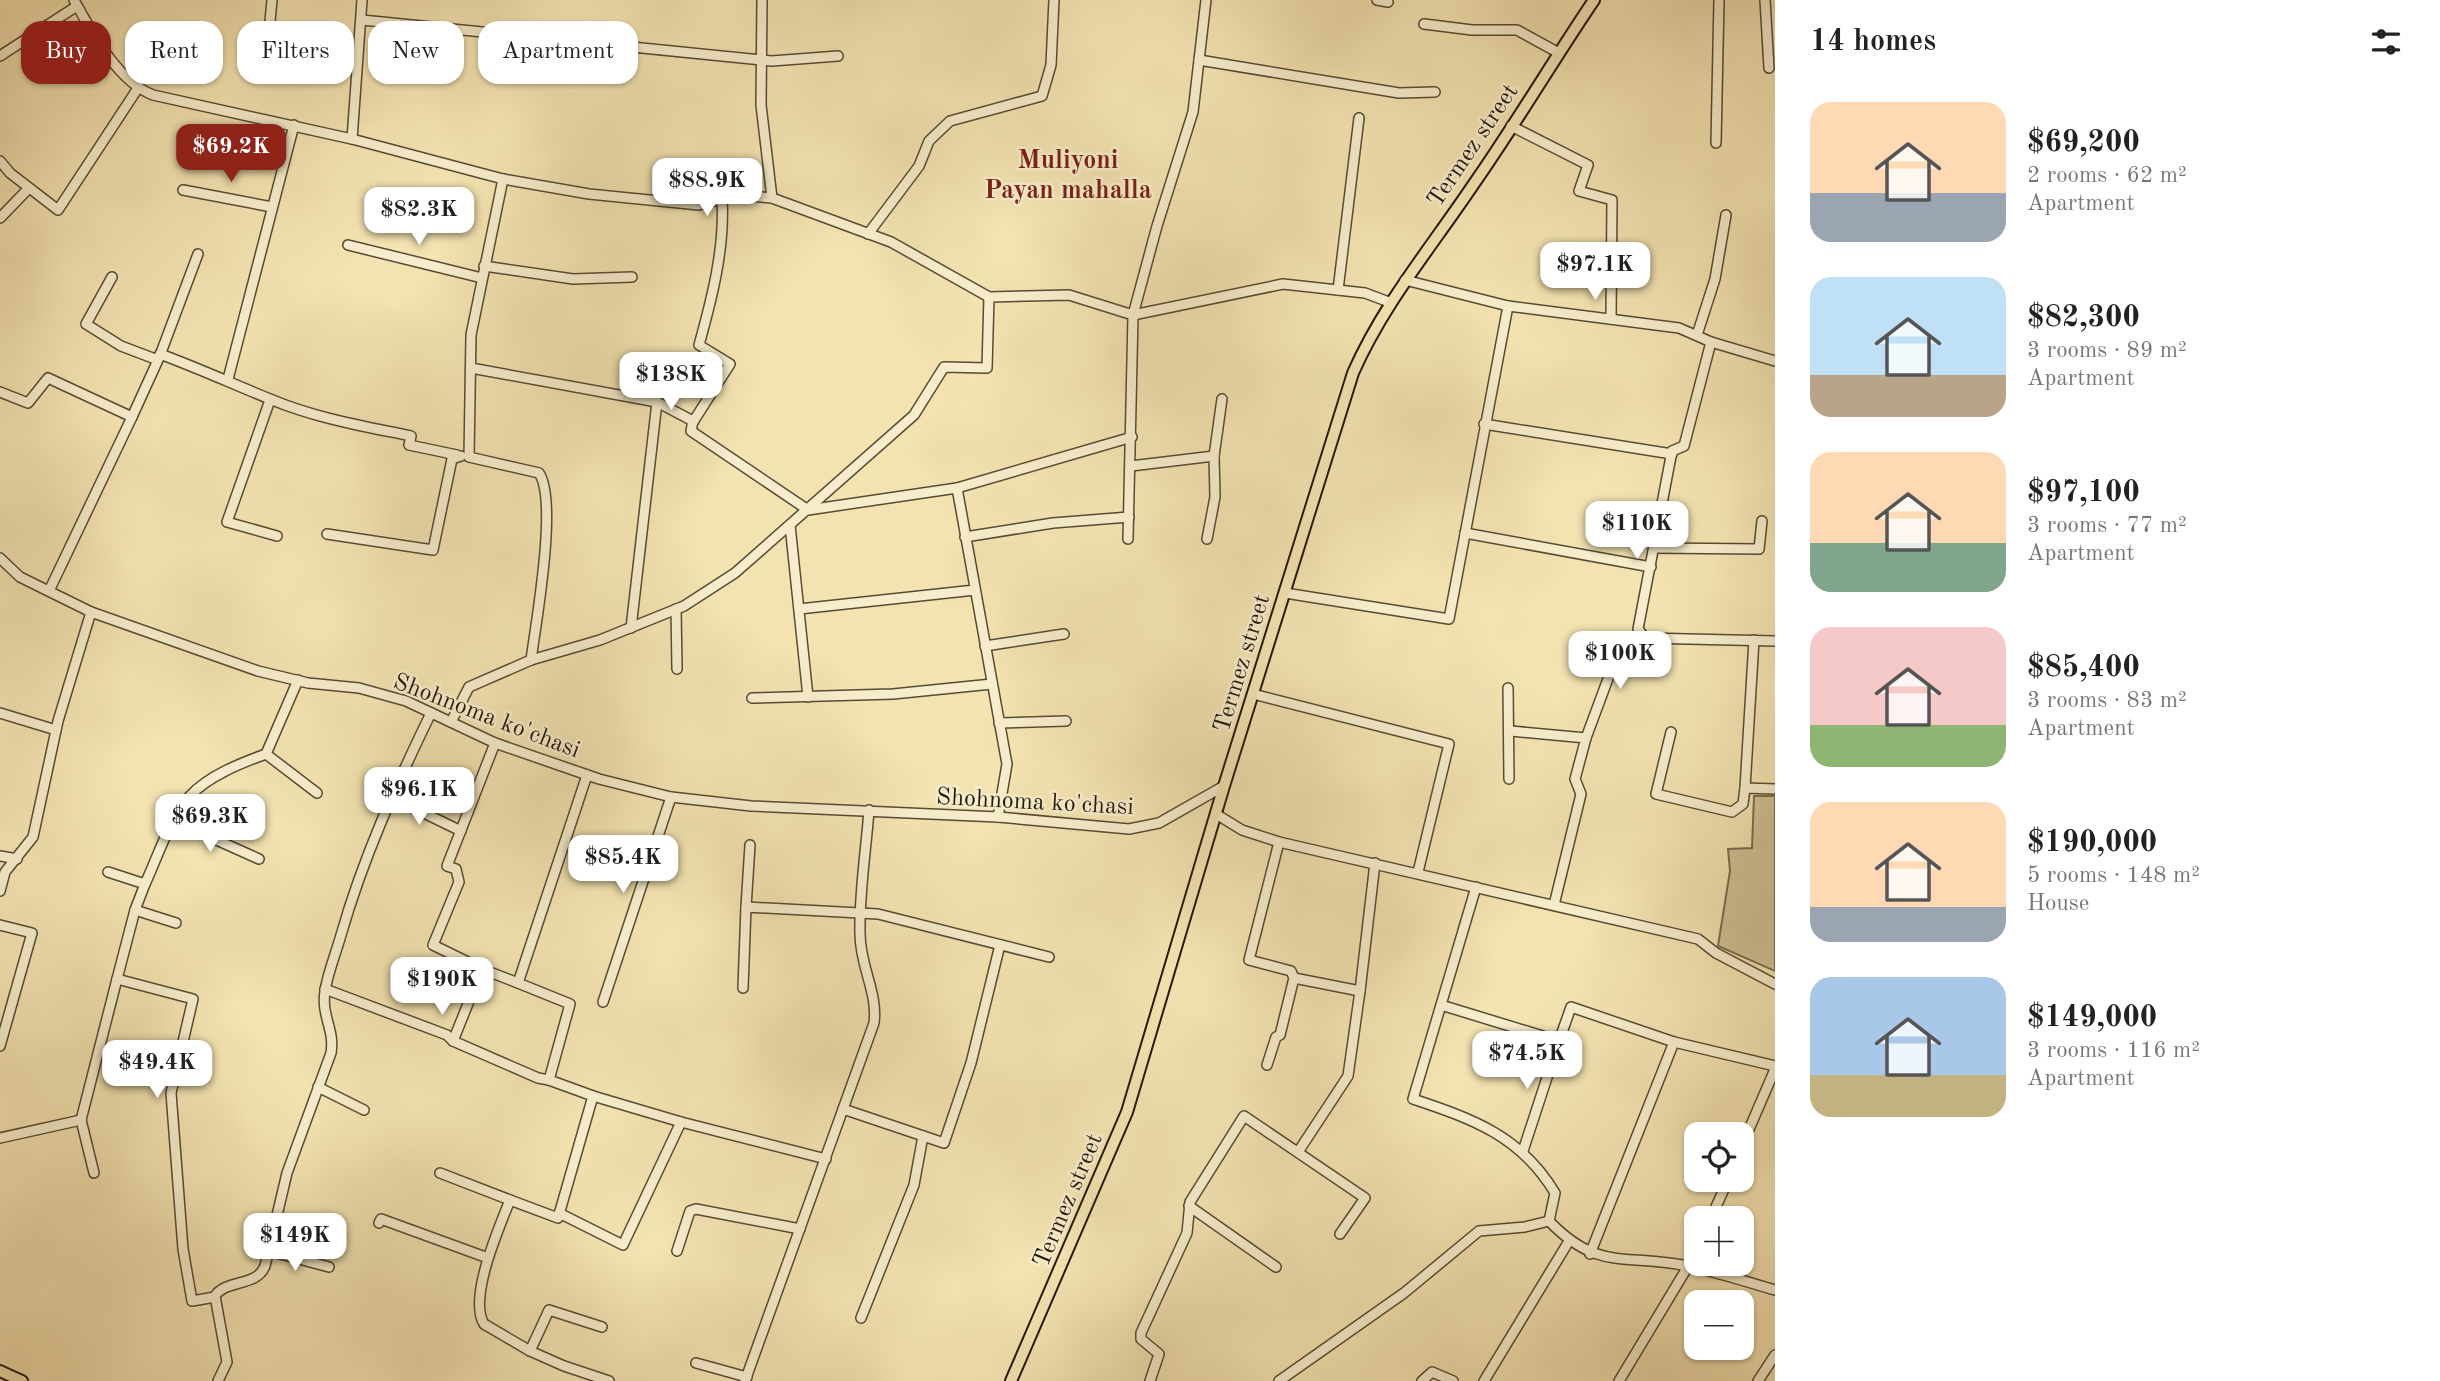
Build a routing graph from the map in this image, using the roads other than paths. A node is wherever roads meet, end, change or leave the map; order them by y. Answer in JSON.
{"nodes":[{"id":1,"x":272,"y":0,"type":"edge"},
{"id":2,"x":362,"y":0,"type":"edge"},
{"id":3,"x":762,"y":0,"type":"edge"},
{"id":4,"x":1054,"y":0,"type":"edge"},
{"id":5,"x":1206,"y":0,"type":"edge"},
{"id":6,"x":1377,"y":0,"type":"edge"},
{"id":7,"x":1594,"y":0,"type":"edge"},
{"id":8,"x":1718,"y":0,"type":"edge"},
{"id":9,"x":1765,"y":0,"type":"edge"},
{"id":10,"x":1388,"y":2,"type":"edge"},
{"id":11,"x":75,"y":3,"type":"edge"},
{"id":12,"x":362,"y":20,"type":"junction"},
{"id":13,"x":270,"y":21,"type":"dead end"},
{"id":14,"x":1424,"y":24,"type":"dead end"},
{"id":15,"x":1771,"y":36,"type":"edge"},
{"id":16,"x":1559,"y":53,"type":"junction"},
{"id":17,"x":0,"y":56,"type":"edge"},
{"id":18,"x":838,"y":56,"type":"dead end"},
{"id":19,"x":761,"y":60,"type":"junction"},
{"id":20,"x":1199,"y":60,"type":"junction"},
{"id":21,"x":1769,"y":68,"type":"dead end"},
{"id":22,"x":138,"y":88,"type":"junction"},
{"id":23,"x":1435,"y":92,"type":"dead end"},
{"id":24,"x":1359,"y":118,"type":"dead end"},
{"id":25,"x":294,"y":125,"type":"junction"},
{"id":26,"x":1511,"y":127,"type":"junction"},
{"id":27,"x":352,"y":139,"type":"junction"},
{"id":28,"x":1716,"y":143,"type":"dead end"},
{"id":29,"x":0,"y":161,"type":"edge"},
{"id":30,"x":503,"y":179,"type":"junction"},
{"id":31,"x":29,"y":188,"type":"junction"},
{"id":32,"x":183,"y":190,"type":"dead end"},
{"id":33,"x":772,"y":198,"type":"junction"},
{"id":34,"x":722,"y":199,"type":"junction"},
{"id":35,"x":272,"y":207,"type":"junction"},
{"id":36,"x":1726,"y":215,"type":"dead end"},
{"id":37,"x":0,"y":218,"type":"edge"},
{"id":38,"x":868,"y":234,"type":"junction"},
{"id":39,"x":348,"y":245,"type":"dead end"},
{"id":40,"x":198,"y":254,"type":"dead end"},
{"id":41,"x":484,"y":266,"type":"junction"},
{"id":42,"x":112,"y":277,"type":"dead end"},
{"id":43,"x":482,"y":278,"type":"junction"},
{"id":44,"x":632,"y":278,"type":"dead end"},
{"id":45,"x":1405,"y":280,"type":"junction"},
{"id":46,"x":1338,"y":290,"type":"junction"},
{"id":47,"x":989,"y":297,"type":"junction"},
{"id":48,"x":1389,"y":302,"type":"junction"},
{"id":49,"x":1508,"y":306,"type":"junction"},
{"id":50,"x":1133,"y":315,"type":"junction"},
{"id":51,"x":1611,"y":319,"type":"junction"},
{"id":52,"x":1697,"y":335,"type":"junction"},
{"id":53,"x":1711,"y":342,"type":"junction"},
{"id":54,"x":159,"y":357,"type":"junction"},
{"id":55,"x":1775,"y":361,"type":"edge"},
{"id":56,"x":471,"y":368,"type":"junction"},
{"id":57,"x":228,"y":379,"type":"junction"},
{"id":58,"x":0,"y":392,"type":"edge"},
{"id":59,"x":1222,"y":399,"type":"dead end"},
{"id":60,"x":270,"y":400,"type":"junction"},
{"id":61,"x":657,"y":402,"type":"junction"},
{"id":62,"x":132,"y":417,"type":"junction"},
{"id":63,"x":693,"y":422,"type":"junction"},
{"id":64,"x":1484,"y":424,"type":"junction"},
{"id":65,"x":1132,"y":438,"type":"junction"},
{"id":66,"x":1672,"y":454,"type":"junction"},
{"id":67,"x":457,"y":455,"type":"junction"},
{"id":68,"x":1214,"y":456,"type":"junction"},
{"id":69,"x":470,"y":457,"type":"junction"},
{"id":70,"x":1131,"y":466,"type":"junction"},
{"id":71,"x":957,"y":488,"type":"junction"},
{"id":72,"x":808,"y":510,"type":"junction"},
{"id":73,"x":1129,"y":517,"type":"junction"},
{"id":74,"x":1762,"y":520,"type":"dead end"},
{"id":75,"x":790,"y":524,"type":"junction"},
{"id":76,"x":1465,"y":533,"type":"junction"},
{"id":77,"x":327,"y":534,"type":"dead end"},
{"id":78,"x":277,"y":536,"type":"dead end"},
{"id":79,"x":965,"y":537,"type":"junction"},
{"id":80,"x":1128,"y":539,"type":"dead end"},
{"id":81,"x":1207,"y":539,"type":"dead end"},
{"id":82,"x":1654,"y":548,"type":"junction"},
{"id":83,"x":0,"y":558,"type":"edge"},
{"id":84,"x":1651,"y":567,"type":"junction"},
{"id":85,"x":975,"y":590,"type":"junction"},
{"id":86,"x":49,"y":591,"type":"junction"},
{"id":87,"x":1285,"y":593,"type":"junction"},
{"id":88,"x":676,"y":609,"type":"junction"},
{"id":89,"x":799,"y":609,"type":"junction"},
{"id":90,"x":92,"y":612,"type":"junction"},
{"id":91,"x":631,"y":628,"type":"junction"},
{"id":92,"x":1064,"y":634,"type":"dead end"},
{"id":93,"x":1645,"y":638,"type":"junction"},
{"id":94,"x":1754,"y":640,"type":"junction"},
{"id":95,"x":1775,"y":641,"type":"edge"},
{"id":96,"x":985,"y":646,"type":"junction"},
{"id":97,"x":531,"y":660,"type":"junction"},
{"id":98,"x":677,"y":669,"type":"dead end"},
{"id":99,"x":298,"y":680,"type":"junction"},
{"id":100,"x":992,"y":684,"type":"junction"},
{"id":101,"x":1508,"y":688,"type":"dead end"},
{"id":102,"x":1253,"y":694,"type":"junction"},
{"id":103,"x":808,"y":697,"type":"junction"},
{"id":104,"x":752,"y":698,"type":"dead end"},
{"id":105,"x":0,"y":713,"type":"edge"},
{"id":106,"x":431,"y":713,"type":"junction"},
{"id":107,"x":1066,"y":721,"type":"dead end"},
{"id":108,"x":452,"y":722,"type":"junction"},
{"id":109,"x":999,"y":723,"type":"junction"},
{"id":110,"x":56,"y":730,"type":"junction"},
{"id":111,"x":1511,"y":731,"type":"junction"},
{"id":112,"x":1671,"y":732,"type":"dead end"},
{"id":113,"x":1586,"y":737,"type":"junction"},
{"id":114,"x":495,"y":743,"type":"junction"},
{"id":115,"x":266,"y":754,"type":"junction"},
{"id":116,"x":587,"y":775,"type":"junction"},
{"id":117,"x":1509,"y":779,"type":"dead end"},
{"id":118,"x":1224,"y":786,"type":"junction"},
{"id":119,"x":1745,"y":788,"type":"junction"},
{"id":120,"x":1775,"y":789,"type":"edge"},
{"id":121,"x":317,"y":793,"type":"dead end"},
{"id":122,"x":391,"y":797,"type":"junction"},
{"id":123,"x":671,"y":797,"type":"junction"},
{"id":124,"x":870,"y":810,"type":"junction"},
{"id":125,"x":1216,"y":814,"type":"junction"},
{"id":126,"x":998,"y":817,"type":"junction"},
{"id":127,"x":174,"y":821,"type":"junction"},
{"id":128,"x":461,"y":831,"type":"junction"},
{"id":129,"x":1279,"y":842,"type":"junction"},
{"id":130,"x":750,"y":845,"type":"dead end"},
{"id":131,"x":0,"y":856,"type":"edge"},
{"id":132,"x":17,"y":859,"type":"junction"},
{"id":133,"x":259,"y":859,"type":"dead end"},
{"id":134,"x":1375,"y":863,"type":"junction"},
{"id":135,"x":108,"y":872,"type":"dead end"},
{"id":136,"x":1418,"y":872,"type":"junction"},
{"id":137,"x":145,"y":884,"type":"junction"},
{"id":138,"x":1476,"y":887,"type":"junction"},
{"id":139,"x":0,"y":891,"type":"edge"},
{"id":140,"x":1554,"y":905,"type":"junction"},
{"id":141,"x":746,"y":907,"type":"junction"},
{"id":142,"x":135,"y":910,"type":"junction"},
{"id":143,"x":861,"y":912,"type":"junction"},
{"id":144,"x":176,"y":923,"type":"dead end"},
{"id":145,"x":0,"y":925,"type":"edge"},
{"id":146,"x":1000,"y":945,"type":"junction"},
{"id":147,"x":1049,"y":957,"type":"dead end"},
{"id":148,"x":482,"y":969,"type":"junction"},
{"id":149,"x":1294,"y":978,"type":"junction"},
{"id":150,"x":117,"y":979,"type":"junction"},
{"id":151,"x":518,"y":983,"type":"junction"},
{"id":152,"x":1775,"y":984,"type":"edge"},
{"id":153,"x":743,"y":988,"type":"dead end"},
{"id":154,"x":325,"y":989,"type":"junction"},
{"id":155,"x":1360,"y":991,"type":"junction"},
{"id":156,"x":603,"y":1002,"type":"dead end"},
{"id":157,"x":1441,"y":1005,"type":"junction"},
{"id":158,"x":453,"y":1041,"type":"junction"},
{"id":159,"x":1559,"y":1041,"type":"junction"},
{"id":160,"x":1674,"y":1042,"type":"junction"},
{"id":161,"x":0,"y":1046,"type":"edge"},
{"id":162,"x":1268,"y":1065,"type":"dead end"},
{"id":163,"x":1775,"y":1068,"type":"edge"},
{"id":164,"x":549,"y":1080,"type":"junction"},
{"id":165,"x":318,"y":1087,"type":"junction"},
{"id":166,"x":593,"y":1096,"type":"junction"},
{"id":167,"x":364,"y":1110,"type":"dead end"},
{"id":168,"x":843,"y":1110,"type":"junction"},
{"id":169,"x":81,"y":1120,"type":"junction"},
{"id":170,"x":681,"y":1122,"type":"junction"},
{"id":171,"x":1752,"y":1122,"type":"edge"},
{"id":172,"x":923,"y":1136,"type":"junction"},
{"id":173,"x":0,"y":1138,"type":"edge"},
{"id":174,"x":1524,"y":1151,"type":"junction"},
{"id":175,"x":1298,"y":1152,"type":"junction"},
{"id":176,"x":825,"y":1159,"type":"junction"},
{"id":177,"x":94,"y":1173,"type":"dead end"},
{"id":178,"x":440,"y":1173,"type":"dead end"},
{"id":179,"x":510,"y":1200,"type":"junction"},
{"id":180,"x":1189,"y":1206,"type":"junction"},
{"id":181,"x":559,"y":1213,"type":"junction"},
{"id":182,"x":1549,"y":1221,"type":"junction"},
{"id":183,"x":379,"y":1223,"type":"dead end"},
{"id":184,"x":800,"y":1229,"type":"junction"},
{"id":185,"x":1340,"y":1234,"type":"dead end"},
{"id":186,"x":1569,"y":1241,"type":"junction"},
{"id":187,"x":269,"y":1251,"type":"junction"},
{"id":188,"x":677,"y":1251,"type":"dead end"},
{"id":189,"x":1590,"y":1254,"type":"junction"},
{"id":190,"x":488,"y":1258,"type":"junction"},
{"id":191,"x":1684,"y":1265,"type":"edge"},
{"id":192,"x":329,"y":1267,"type":"dead end"},
{"id":193,"x":1276,"y":1267,"type":"dead end"},
{"id":194,"x":1684,"y":1276,"type":"edge"},
{"id":195,"x":1725,"y":1276,"type":"edge"},
{"id":196,"x":1775,"y":1290,"type":"edge"},
{"id":197,"x":215,"y":1297,"type":"junction"},
{"id":198,"x":861,"y":1318,"type":"dead end"},
{"id":199,"x":602,"y":1327,"type":"dead end"},
{"id":200,"x":530,"y":1351,"type":"junction"},
{"id":201,"x":1775,"y":1355,"type":"edge"},
{"id":202,"x":696,"y":1363,"type":"dead end"},
{"id":203,"x":0,"y":1371,"type":"edge"},
{"id":204,"x":746,"y":1379,"type":"edge"},
{"id":205,"x":22,"y":1381,"type":"edge"},
{"id":206,"x":218,"y":1381,"type":"edge"},
{"id":207,"x":609,"y":1381,"type":"edge"},
{"id":208,"x":1011,"y":1381,"type":"edge"},
{"id":209,"x":1150,"y":1381,"type":"edge"},
{"id":210,"x":1279,"y":1381,"type":"edge"},
{"id":211,"x":1422,"y":1381,"type":"edge"},
{"id":212,"x":1454,"y":1381,"type":"edge"},
{"id":213,"x":1484,"y":1381,"type":"edge"},
{"id":214,"x":1619,"y":1381,"type":"edge"},
{"id":215,"x":1758,"y":1381,"type":"edge"}],
"edges":[{"from":1,"to":13,"type":"street"},
{"from":2,"to":12,"type":"street"},
{"from":3,"to":19,"type":"street"},
{"from":4,"to":38,"type":"street"},
{"from":5,"to":20,"type":"street"},
{"from":6,"to":10,"type":"street"},
{"from":7,"to":16,"type":"main road","name":"Termez street"},
{"from":8,"to":28,"type":"street"},
{"from":9,"to":15,"type":"street"},
{"from":11,"to":17,"type":"street"},
{"from":11,"to":22,"type":"street"},
{"from":12,"to":19,"type":"street"},
{"from":12,"to":27,"type":"street"},
{"from":14,"to":16,"type":"street"},
{"from":15,"to":21,"type":"street"},
{"from":16,"to":26,"type":"main road","name":"Termez street"},
{"from":18,"to":19,"type":"street"},
{"from":19,"to":33,"type":"street"},
{"from":20,"to":23,"type":"street"},
{"from":20,"to":50,"type":"street"},
{"from":22,"to":25,"type":"street"},
{"from":22,"to":31,"type":"street"},
{"from":24,"to":46,"type":"street"},
{"from":25,"to":27,"type":"street"},
{"from":25,"to":35,"type":"street"},
{"from":26,"to":45,"type":"main road","name":"Termez street"},
{"from":26,"to":51,"type":"street"},
{"from":27,"to":30,"type":"street"},
{"from":29,"to":31,"type":"street"},
{"from":30,"to":34,"type":"street"},
{"from":30,"to":41,"type":"street"},
{"from":31,"to":37,"type":"street"},
{"from":32,"to":35,"type":"street"},
{"from":33,"to":34,"type":"street"},
{"from":33,"to":38,"type":"street"},
{"from":34,"to":63,"type":"street"},
{"from":35,"to":57,"type":"street"},
{"from":36,"to":52,"type":"street"},
{"from":38,"to":47,"type":"street"},
{"from":39,"to":43,"type":"street"},
{"from":40,"to":54,"type":"street"},
{"from":41,"to":43,"type":"street"},
{"from":41,"to":44,"type":"street"},
{"from":42,"to":54,"type":"street"},
{"from":43,"to":56,"type":"street"},
{"from":45,"to":48,"type":"main road","name":"Termez street"},
{"from":45,"to":49,"type":"street"},
{"from":46,"to":48,"type":"street"},
{"from":46,"to":50,"type":"street"},
{"from":47,"to":50,"type":"street"},
{"from":47,"to":72,"type":"street"},
{"from":48,"to":87,"type":"main road","name":"Termez street"},
{"from":49,"to":51,"type":"street"},
{"from":49,"to":64,"type":"street"},
{"from":50,"to":65,"type":"street"},
{"from":51,"to":52,"type":"street"},
{"from":52,"to":53,"type":"street"},
{"from":53,"to":55,"type":"street"},
{"from":53,"to":66,"type":"street"},
{"from":54,"to":57,"type":"street"},
{"from":54,"to":62,"type":"street"},
{"from":56,"to":61,"type":"street"},
{"from":56,"to":69,"type":"street"},
{"from":57,"to":60,"type":"street"},
{"from":58,"to":62,"type":"street"},
{"from":59,"to":68,"type":"street"},
{"from":60,"to":67,"type":"street"},
{"from":60,"to":78,"type":"street"},
{"from":61,"to":63,"type":"street"},
{"from":61,"to":91,"type":"street"},
{"from":62,"to":86,"type":"street"},
{"from":63,"to":72,"type":"street"},
{"from":64,"to":66,"type":"street"},
{"from":64,"to":76,"type":"street"},
{"from":65,"to":70,"type":"street"},
{"from":65,"to":71,"type":"street"},
{"from":66,"to":82,"type":"street"},
{"from":67,"to":69,"type":"street"},
{"from":67,"to":77,"type":"street"},
{"from":68,"to":70,"type":"street"},
{"from":68,"to":81,"type":"street"},
{"from":69,"to":97,"type":"street"},
{"from":70,"to":73,"type":"street"},
{"from":71,"to":72,"type":"street"},
{"from":71,"to":79,"type":"street"},
{"from":72,"to":75,"type":"street"},
{"from":73,"to":79,"type":"street"},
{"from":73,"to":80,"type":"street"},
{"from":74,"to":82,"type":"street"},
{"from":75,"to":88,"type":"street"},
{"from":75,"to":89,"type":"street"},
{"from":76,"to":84,"type":"street"},
{"from":76,"to":87,"type":"street"},
{"from":79,"to":85,"type":"street"},
{"from":82,"to":84,"type":"street"},
{"from":83,"to":86,"type":"street","name":"Shohnoma ko'chasi"},
{"from":84,"to":93,"type":"street"},
{"from":85,"to":89,"type":"street"},
{"from":85,"to":96,"type":"street"},
{"from":86,"to":90,"type":"street","name":"Shohnoma ko'chasi"},
{"from":87,"to":102,"type":"main road","name":"Termez street"},
{"from":88,"to":91,"type":"street"},
{"from":88,"to":98,"type":"street"},
{"from":89,"to":103,"type":"street"},
{"from":90,"to":99,"type":"street","name":"Shohnoma ko'chasi"},
{"from":90,"to":110,"type":"street"},
{"from":91,"to":97,"type":"street"},
{"from":92,"to":96,"type":"street"},
{"from":93,"to":94,"type":"street"},
{"from":93,"to":113,"type":"street"},
{"from":94,"to":95,"type":"street"},
{"from":94,"to":119,"type":"street"},
{"from":96,"to":100,"type":"street"},
{"from":97,"to":108,"type":"street"},
{"from":99,"to":106,"type":"street","name":"Shohnoma ko'chasi"},
{"from":99,"to":115,"type":"street"},
{"from":100,"to":103,"type":"street"},
{"from":100,"to":109,"type":"street"},
{"from":101,"to":111,"type":"street"},
{"from":102,"to":118,"type":"main road","name":"Termez street"},
{"from":102,"to":136,"type":"street"},
{"from":103,"to":104,"type":"street"},
{"from":105,"to":110,"type":"street"},
{"from":106,"to":108,"type":"street","name":"Shohnoma ko'chasi"},
{"from":106,"to":122,"type":"street"},
{"from":107,"to":109,"type":"street"},
{"from":108,"to":114,"type":"street","name":"Shohnoma ko'chasi"},
{"from":109,"to":126,"type":"street"},
{"from":110,"to":132,"type":"street"},
{"from":111,"to":113,"type":"street"},
{"from":111,"to":117,"type":"street"},
{"from":112,"to":119,"type":"street"},
{"from":113,"to":140,"type":"street"},
{"from":114,"to":116,"type":"street","name":"Shohnoma ko'chasi"},
{"from":114,"to":128,"type":"street"},
{"from":115,"to":121,"type":"street"},
{"from":115,"to":127,"type":"street"},
{"from":116,"to":123,"type":"street","name":"Shohnoma ko'chasi"},
{"from":116,"to":151,"type":"street"},
{"from":118,"to":125,"type":"main road","name":"Termez street"},
{"from":118,"to":126,"type":"street","name":"Shohnoma ko'chasi"},
{"from":119,"to":120,"type":"street"},
{"from":122,"to":128,"type":"street"},
{"from":122,"to":154,"type":"street"},
{"from":123,"to":124,"type":"street","name":"Shohnoma ko'chasi"},
{"from":123,"to":156,"type":"street"},
{"from":124,"to":126,"type":"street","name":"Shohnoma ko'chasi"},
{"from":124,"to":143,"type":"street"},
{"from":125,"to":129,"type":"street"},
{"from":125,"to":208,"type":"main road","name":"Termez street"},
{"from":127,"to":133,"type":"street"},
{"from":127,"to":137,"type":"street"},
{"from":128,"to":148,"type":"street"},
{"from":129,"to":134,"type":"street"},
{"from":129,"to":149,"type":"street"},
{"from":130,"to":141,"type":"street"},
{"from":131,"to":132,"type":"street"},
{"from":132,"to":139,"type":"street"},
{"from":134,"to":136,"type":"street"},
{"from":134,"to":155,"type":"street"},
{"from":135,"to":137,"type":"street"},
{"from":136,"to":138,"type":"street"},
{"from":137,"to":142,"type":"street"},
{"from":138,"to":140,"type":"street"},
{"from":138,"to":157,"type":"street"},
{"from":140,"to":152,"type":"street"},
{"from":141,"to":143,"type":"street"},
{"from":141,"to":153,"type":"street"},
{"from":142,"to":144,"type":"street"},
{"from":142,"to":150,"type":"street"},
{"from":143,"to":146,"type":"street"},
{"from":143,"to":168,"type":"street"},
{"from":145,"to":161,"type":"street"},
{"from":146,"to":147,"type":"street"},
{"from":146,"to":172,"type":"street"},
{"from":148,"to":151,"type":"street"},
{"from":148,"to":158,"type":"street"},
{"from":149,"to":155,"type":"street"},
{"from":149,"to":162,"type":"street"},
{"from":150,"to":169,"type":"street"},
{"from":150,"to":197,"type":"street"},
{"from":151,"to":164,"type":"street"},
{"from":154,"to":158,"type":"street"},
{"from":154,"to":165,"type":"street"},
{"from":155,"to":175,"type":"street"},
{"from":157,"to":159,"type":"street"},
{"from":157,"to":174,"type":"street"},
{"from":158,"to":164,"type":"street"},
{"from":159,"to":160,"type":"street"},
{"from":159,"to":174,"type":"street"},
{"from":160,"to":163,"type":"street"},
{"from":160,"to":189,"type":"street"},
{"from":163,"to":171,"type":"street"},
{"from":164,"to":166,"type":"street"},
{"from":165,"to":167,"type":"street"},
{"from":165,"to":187,"type":"street"},
{"from":166,"to":170,"type":"street"},
{"from":166,"to":181,"type":"street"},
{"from":168,"to":172,"type":"street"},
{"from":168,"to":176,"type":"street"},
{"from":169,"to":173,"type":"street"},
{"from":169,"to":177,"type":"street"},
{"from":170,"to":176,"type":"street"},
{"from":170,"to":181,"type":"street"},
{"from":172,"to":198,"type":"street"},
{"from":174,"to":182,"type":"street"},
{"from":175,"to":180,"type":"street"},
{"from":175,"to":185,"type":"street"},
{"from":176,"to":184,"type":"street"},
{"from":178,"to":179,"type":"street"},
{"from":179,"to":181,"type":"street"},
{"from":179,"to":190,"type":"street"},
{"from":180,"to":193,"type":"street"},
{"from":180,"to":209,"type":"street"},
{"from":182,"to":186,"type":"street"},
{"from":182,"to":210,"type":"street"},
{"from":183,"to":190,"type":"street"},
{"from":184,"to":188,"type":"street"},
{"from":184,"to":204,"type":"street"},
{"from":186,"to":189,"type":"street"},
{"from":186,"to":213,"type":"street"},
{"from":187,"to":192,"type":"street"},
{"from":187,"to":197,"type":"street"},
{"from":189,"to":191,"type":"street"},
{"from":190,"to":200,"type":"street"},
{"from":194,"to":214,"type":"street"},
{"from":195,"to":196,"type":"street"},
{"from":197,"to":206,"type":"street"},
{"from":199,"to":200,"type":"street"},
{"from":200,"to":207,"type":"street"},
{"from":201,"to":215,"type":"street"},
{"from":202,"to":204,"type":"street"},
{"from":203,"to":205,"type":"main road"},
{"from":211,"to":212,"type":"street"}]}
